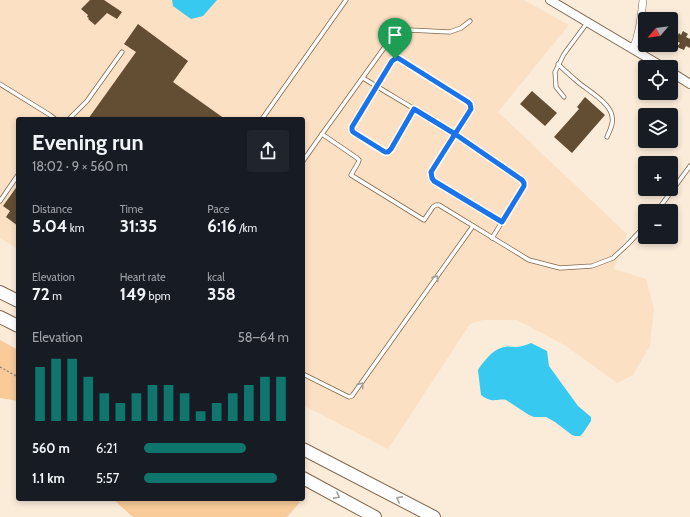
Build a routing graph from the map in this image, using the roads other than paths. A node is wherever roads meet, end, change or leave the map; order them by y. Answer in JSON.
{"nodes":[{"id":1,"x":346,"y":0,"type":"edge"},
{"id":2,"x":550,"y":0,"type":"edge"},
{"id":3,"x":644,"y":0,"type":"edge"},
{"id":4,"x":470,"y":21,"type":"dead end"},
{"id":5,"x":587,"y":22,"type":"junction"},
{"id":6,"x":633,"y":49,"type":"junction"},
{"id":7,"x":122,"y":52,"type":"dead end"},
{"id":8,"x":651,"y":60,"type":"edge"},
{"id":9,"x":558,"y":64,"type":"junction"},
{"id":10,"x":678,"y":76,"type":"edge"},
{"id":11,"x":363,"y":78,"type":"junction"},
{"id":12,"x":0,"y":84,"type":"edge"},
{"id":13,"x":690,"y":84,"type":"edge"},
{"id":14,"x":376,"y":86,"type":"junction"},
{"id":15,"x":564,"y":97,"type":"dead end"},
{"id":16,"x":414,"y":109,"type":"junction"},
{"id":17,"x":52,"y":117,"type":"edge"},
{"id":18,"x":71,"y":117,"type":"edge"},
{"id":19,"x":263,"y":117,"type":"edge"},
{"id":20,"x":322,"y":134,"type":"junction"},
{"id":21,"x":455,"y":134,"type":"junction"},
{"id":22,"x":607,"y":136,"type":"dead end"},
{"id":23,"x":305,"y":158,"type":"edge"},
{"id":24,"x":690,"y":166,"type":"edge"},
{"id":25,"x":16,"y":178,"type":"edge"},
{"id":26,"x":0,"y":201,"type":"edge"},
{"id":27,"x":662,"y":204,"type":"edge"},
{"id":28,"x":502,"y":222,"type":"junction"},
{"id":29,"x":473,"y":226,"type":"junction"},
{"id":30,"x":638,"y":233,"type":"edge"},
{"id":31,"x":492,"y":238,"type":"junction"},
{"id":32,"x":0,"y":292,"type":"edge"},
{"id":33,"x":16,"y":300,"type":"edge"},
{"id":34,"x":0,"y":317,"type":"edge"},
{"id":35,"x":16,"y":325,"type":"edge"},
{"id":36,"x":305,"y":375,"type":"edge"},
{"id":37,"x":305,"y":450,"type":"edge"},
{"id":38,"x":305,"y":479,"type":"edge"},
{"id":39,"x":375,"y":517,"type":"edge"},
{"id":40,"x":434,"y":517,"type":"edge"}],
"edges":[{"from":1,"to":19,"type":"lane"},
{"from":2,"to":5,"type":"street"},
{"from":3,"to":6,"type":"street"},
{"from":4,"to":11,"type":"lane"},
{"from":5,"to":6,"type":"street"},
{"from":5,"to":9,"type":"lane"},
{"from":6,"to":8,"type":"street"},
{"from":7,"to":18,"type":"lane"},
{"from":9,"to":15,"type":"lane"},
{"from":9,"to":22,"type":"lane"},
{"from":10,"to":13,"type":"street"},
{"from":11,"to":14,"type":"lane"},
{"from":11,"to":20,"type":"lane"},
{"from":12,"to":17,"type":"lane"},
{"from":14,"to":16,"type":"lane"},
{"from":14,"to":16,"type":"lane"},
{"from":14,"to":21,"type":"lane"},
{"from":16,"to":21,"type":"lane"},
{"from":20,"to":23,"type":"lane"},
{"from":20,"to":29,"type":"lane"},
{"from":21,"to":28,"type":"lane"},
{"from":21,"to":28,"type":"lane"},
{"from":24,"to":27,"type":"lane"},
{"from":25,"to":26,"type":"lane"},
{"from":28,"to":31,"type":"lane"},
{"from":29,"to":31,"type":"lane"},
{"from":36,"to":29,"type":"lane","one_way":true},
{"from":30,"to":31,"type":"lane"},
{"from":32,"to":33,"type":"highway"},
{"from":34,"to":35,"type":"highway"},
{"from":40,"to":37,"type":"highway","one_way":true},
{"from":38,"to":39,"type":"highway","one_way":true}]}
